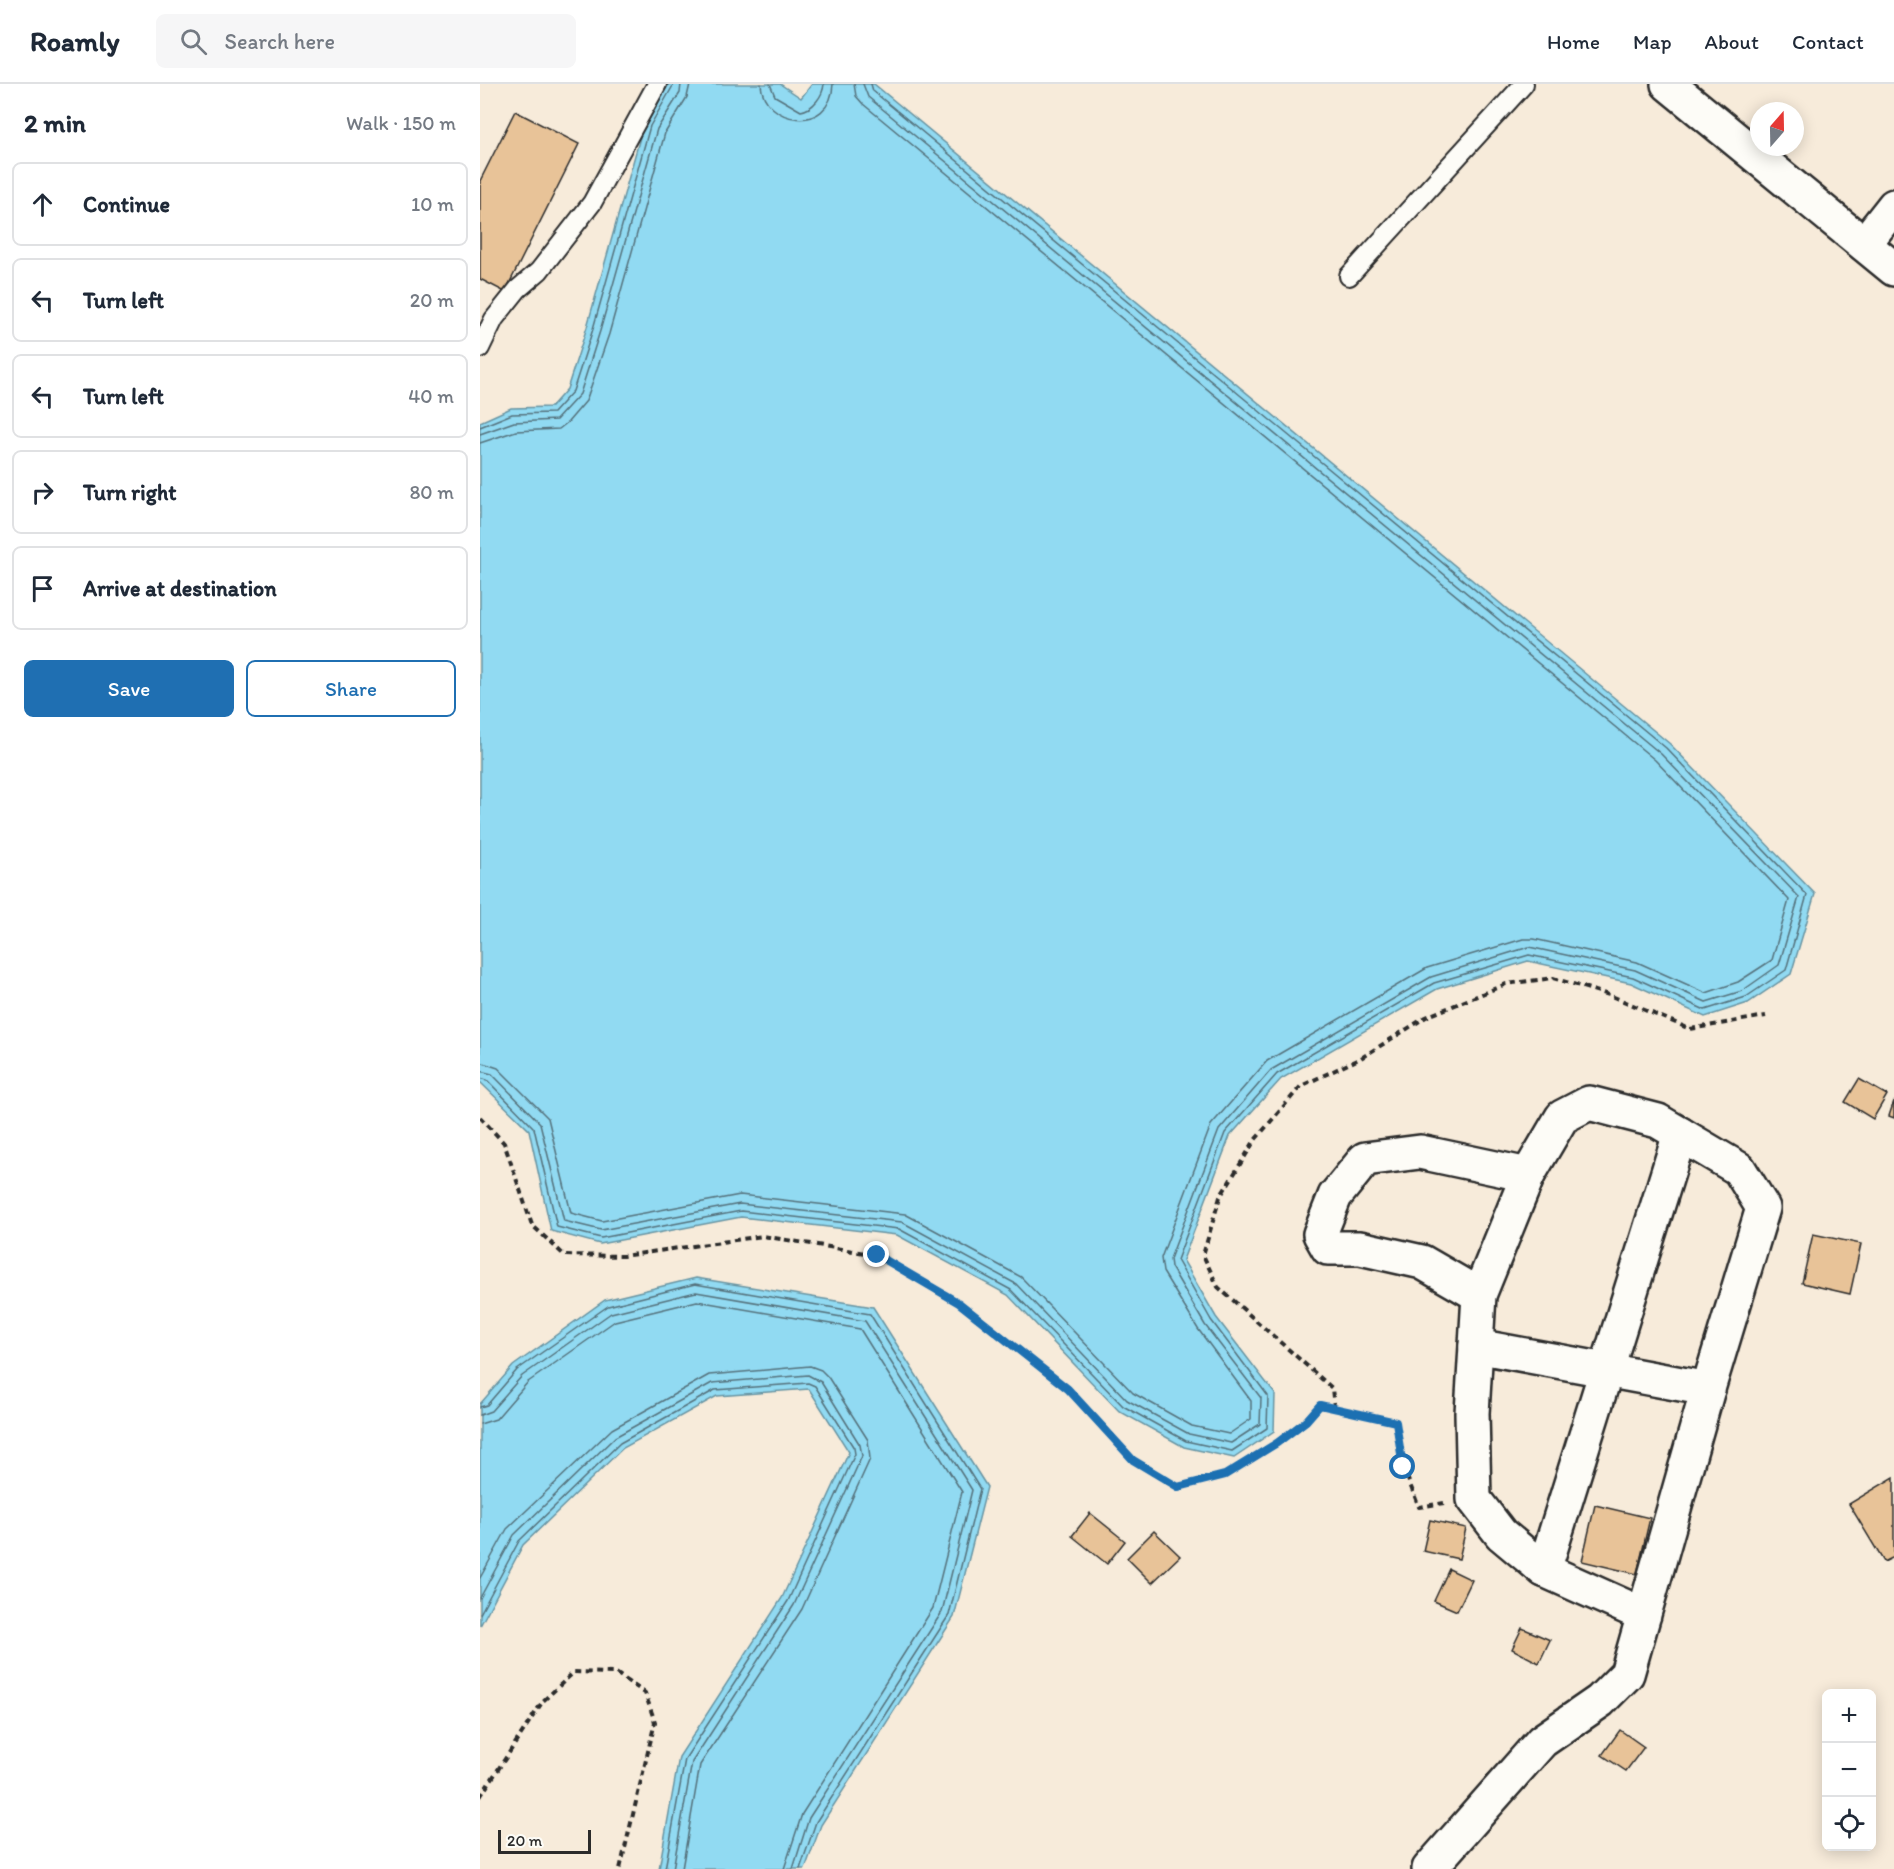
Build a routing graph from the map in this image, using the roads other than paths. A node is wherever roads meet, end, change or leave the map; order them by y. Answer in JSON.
{"nodes":[{"id":1,"x":657,"y":84,"type":"edge"},
{"id":2,"x":1524,"y":84,"type":"edge"},
{"id":3,"x":1668,"y":84,"type":"edge"},
{"id":4,"x":1894,"y":206,"type":"edge"},
{"id":5,"x":1864,"y":244,"type":"junction"},
{"id":6,"x":1894,"y":269,"type":"edge"},
{"id":7,"x":1349,"y":276,"type":"dead end"},
{"id":8,"x":480,"y":348,"type":"edge"},
{"id":9,"x":1680,"y":1134,"type":"junction"},
{"id":10,"x":1528,"y":1175,"type":"junction"},
{"id":11,"x":1479,"y":1295,"type":"junction"},
{"id":12,"x":1476,"y":1346,"type":"junction"},
{"id":13,"x":1606,"y":1370,"type":"junction"},
{"id":14,"x":1708,"y":1389,"type":"junction"},
{"id":15,"x":1544,"y":1570,"type":"junction"},
{"id":16,"x":1644,"y":1615,"type":"junction"},
{"id":17,"x":1429,"y":1869,"type":"edge"}],
"edges":[{"from":1,"to":8,"type":"lane"},
{"from":2,"to":7,"type":"lane"},
{"from":3,"to":5,"type":"street"},
{"from":4,"to":5,"type":"street"},
{"from":5,"to":6,"type":"street"},
{"from":9,"to":10,"type":"street"},
{"from":9,"to":13,"type":"street"},
{"from":9,"to":14,"type":"street"},
{"from":10,"to":11,"type":"street"},
{"from":10,"to":11,"type":"street"},
{"from":11,"to":12,"type":"street"},
{"from":12,"to":13,"type":"street"},
{"from":12,"to":15,"type":"street"},
{"from":13,"to":14,"type":"street"},
{"from":13,"to":15,"type":"street"},
{"from":14,"to":16,"type":"street"},
{"from":15,"to":16,"type":"street"},
{"from":16,"to":17,"type":"street"}]}
